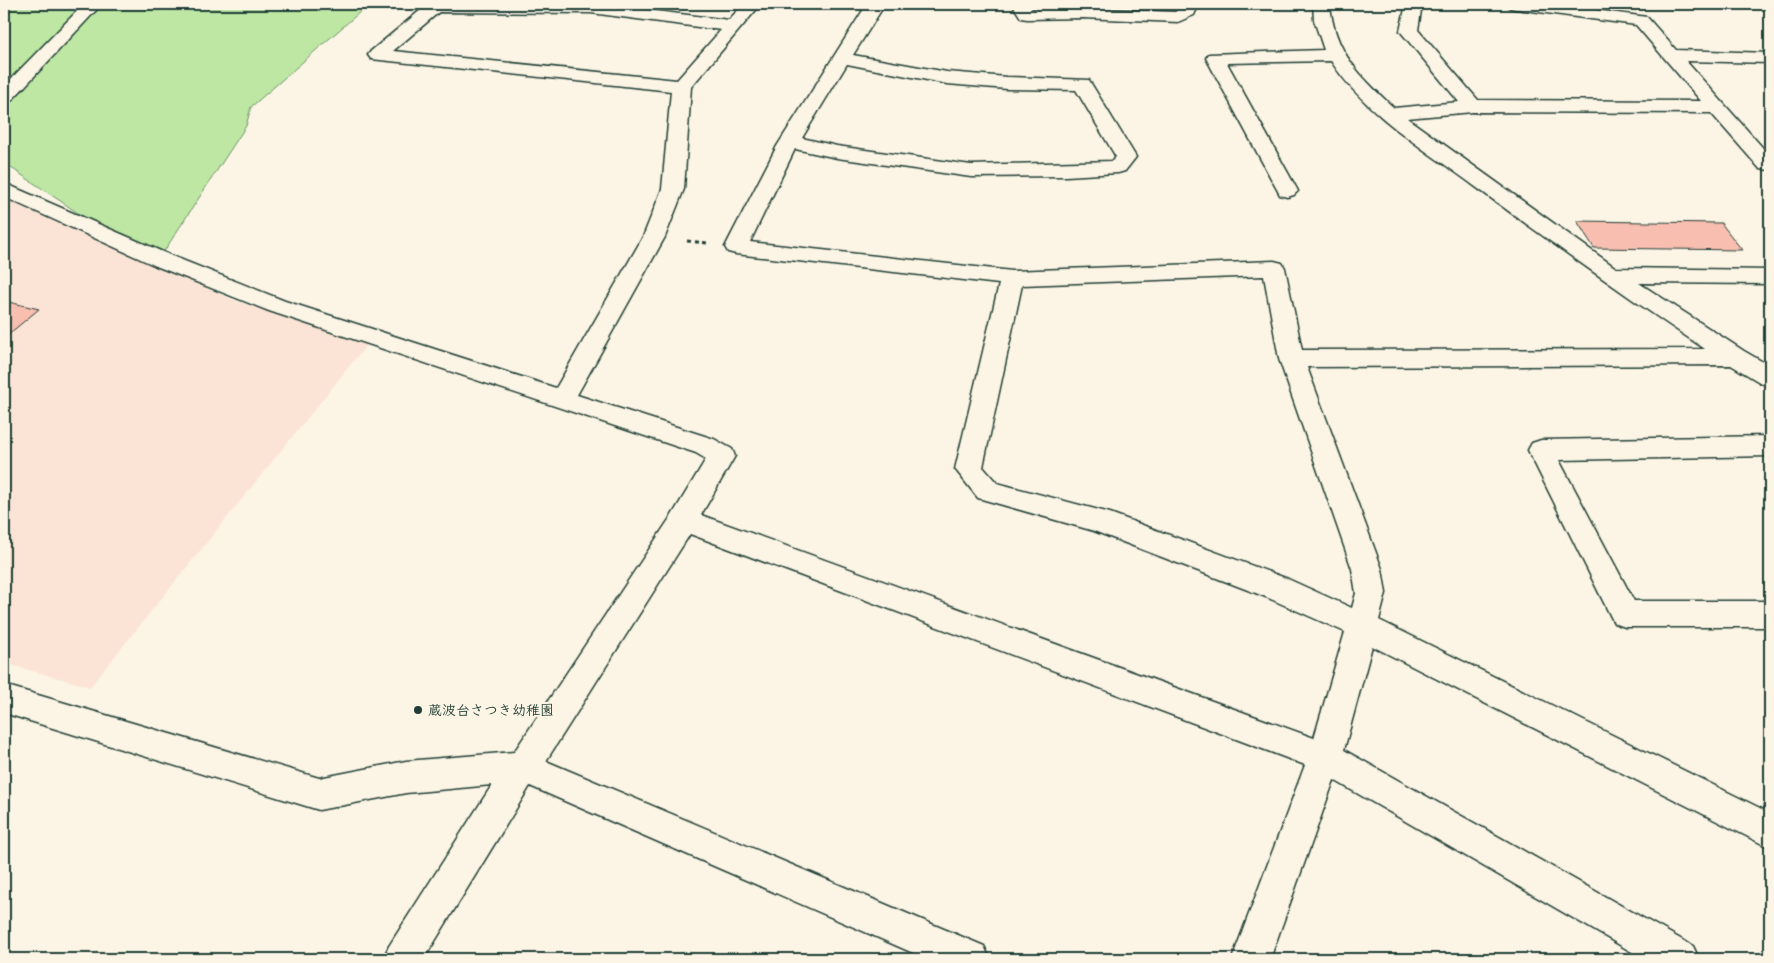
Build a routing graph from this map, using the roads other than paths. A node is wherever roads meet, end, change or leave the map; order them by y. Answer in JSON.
{"nodes":[{"id":1,"x":93,"y":4,"type":"edge"},
{"id":2,"x":752,"y":4,"type":"edge"},
{"id":3,"x":876,"y":4,"type":"edge"},
{"id":4,"x":1022,"y":4,"type":"edge"},
{"id":5,"x":1190,"y":4,"type":"edge"},
{"id":6,"x":1322,"y":4,"type":"edge"},
{"id":7,"x":1414,"y":4,"type":"edge"},
{"id":8,"x":1516,"y":4,"type":"edge"},
{"id":9,"x":436,"y":5,"type":"edge"},
{"id":10,"x":732,"y":26,"type":"junction"},
{"id":11,"x":1337,"y":54,"type":"junction"},
{"id":12,"x":1671,"y":55,"type":"junction"},
{"id":13,"x":842,"y":58,"type":"junction"},
{"id":14,"x":1770,"y":58,"type":"edge"},
{"id":15,"x":682,"y":86,"type":"junction"},
{"id":16,"x":4,"y":97,"type":"edge"},
{"id":17,"x":1473,"y":106,"type":"junction"},
{"id":18,"x":1716,"y":106,"type":"junction"},
{"id":19,"x":1389,"y":114,"type":"junction"},
{"id":20,"x":790,"y":142,"type":"junction"},
{"id":21,"x":1766,"y":165,"type":"dead end"},
{"id":22,"x":4,"y":189,"type":"edge"},
{"id":23,"x":1287,"y":192,"type":"dead end"},
{"id":24,"x":1611,"y":275,"type":"junction"},
{"id":25,"x":1770,"y":276,"type":"edge"},
{"id":26,"x":1012,"y":278,"type":"junction"},
{"id":27,"x":1734,"y":357,"type":"junction"},
{"id":28,"x":1291,"y":359,"type":"junction"},
{"id":29,"x":1770,"y":377,"type":"edge"},
{"id":30,"x":562,"y":399,"type":"junction"},
{"id":31,"x":1770,"y":446,"type":"edge"},
{"id":32,"x":684,"y":520,"type":"junction"},
{"id":33,"x":1770,"y":614,"type":"edge"},
{"id":34,"x":1362,"y":626,"type":"junction"},
{"id":35,"x":4,"y":700,"type":"edge"},
{"id":36,"x":1325,"y":757,"type":"junction"},
{"id":37,"x":523,"y":767,"type":"junction"},
{"id":38,"x":1770,"y":832,"type":"edge"},
{"id":39,"x":402,"y":959,"type":"edge"},
{"id":40,"x":971,"y":959,"type":"edge"},
{"id":41,"x":1251,"y":959,"type":"edge"},
{"id":42,"x":1680,"y":959,"type":"edge"}],
"edges":[{"from":1,"to":16,"type":"street"},
{"from":2,"to":10,"type":"street"},
{"from":3,"to":13,"type":"street"},
{"from":4,"to":5,"type":"street"},
{"from":6,"to":11,"type":"street"},
{"from":7,"to":17,"type":"street"},
{"from":8,"to":12,"type":"street"},
{"from":9,"to":10,"type":"street"},
{"from":9,"to":15,"type":"street"},
{"from":10,"to":15,"type":"street"},
{"from":11,"to":19,"type":"street"},
{"from":11,"to":23,"type":"street"},
{"from":12,"to":14,"type":"street"},
{"from":12,"to":18,"type":"street"},
{"from":13,"to":20,"type":"street"},
{"from":13,"to":20,"type":"street"},
{"from":15,"to":30,"type":"street"},
{"from":17,"to":18,"type":"street"},
{"from":17,"to":19,"type":"street"},
{"from":18,"to":21,"type":"street"},
{"from":19,"to":24,"type":"street"},
{"from":20,"to":26,"type":"street"},
{"from":22,"to":30,"type":"street"},
{"from":24,"to":25,"type":"street"},
{"from":24,"to":27,"type":"street"},
{"from":26,"to":28,"type":"street"},
{"from":26,"to":34,"type":"street"},
{"from":27,"to":28,"type":"street"},
{"from":27,"to":29,"type":"street"},
{"from":28,"to":34,"type":"street"},
{"from":30,"to":32,"type":"street"},
{"from":31,"to":33,"type":"street"},
{"from":32,"to":36,"type":"street"},
{"from":32,"to":37,"type":"street"},
{"from":34,"to":36,"type":"street"},
{"from":34,"to":38,"type":"street"},
{"from":35,"to":37,"type":"street"},
{"from":36,"to":41,"type":"street"},
{"from":36,"to":42,"type":"street"},
{"from":37,"to":39,"type":"street"},
{"from":37,"to":40,"type":"street"}]}
